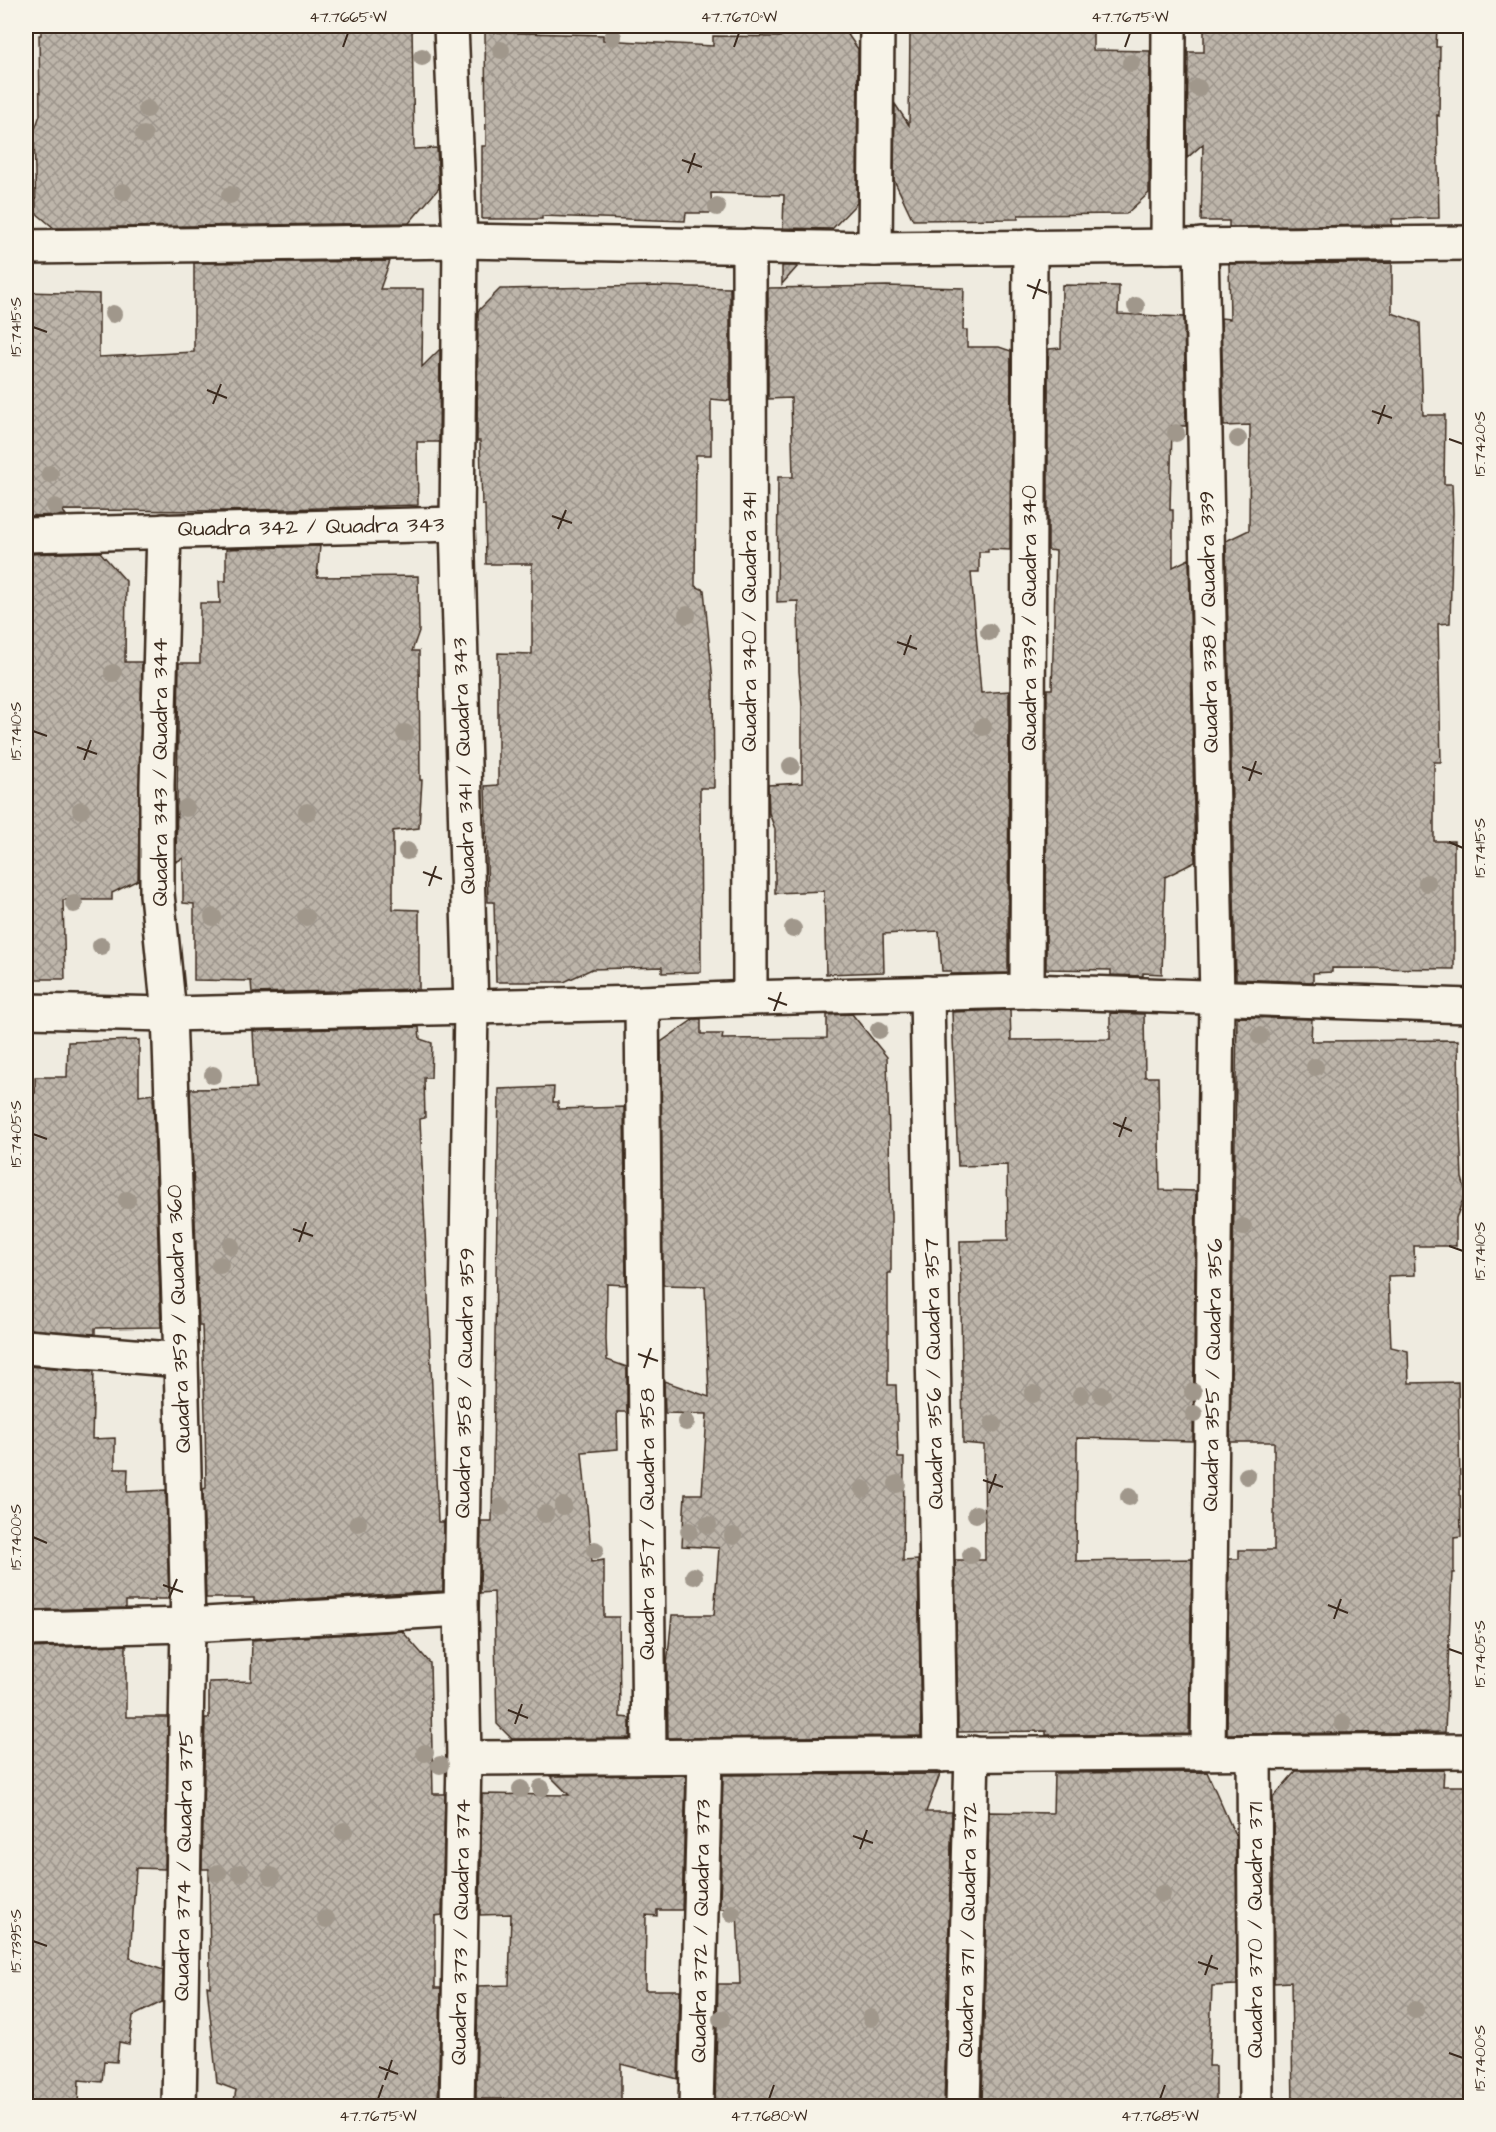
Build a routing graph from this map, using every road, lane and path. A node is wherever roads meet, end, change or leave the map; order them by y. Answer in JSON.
{"nodes":[{"id":1,"x":451,"y":26,"type":"edge"},
{"id":2,"x":877,"y":26,"type":"edge"},
{"id":3,"x":1169,"y":26,"type":"edge"},
{"id":4,"x":460,"y":241,"type":"junction"},
{"id":5,"x":1470,"y":243,"type":"edge"},
{"id":6,"x":1201,"y":245,"type":"junction"},
{"id":7,"x":749,"y":246,"type":"junction"},
{"id":8,"x":1030,"y":246,"type":"junction"},
{"id":9,"x":1168,"y":246,"type":"junction"},
{"id":10,"x":26,"y":247,"type":"edge"},
{"id":11,"x":875,"y":249,"type":"junction"},
{"id":12,"x":457,"y":524,"type":"junction"},
{"id":13,"x":164,"y":531,"type":"junction"},
{"id":14,"x":26,"y":535,"type":"edge"},
{"id":15,"x":1027,"y":991,"type":"junction"},
{"id":16,"x":927,"y":993,"type":"junction"},
{"id":17,"x":750,"y":998,"type":"junction"},
{"id":18,"x":1217,"y":998,"type":"junction"},
{"id":19,"x":642,"y":1003,"type":"junction"},
{"id":20,"x":1470,"y":1006,"type":"edge"},
{"id":21,"x":471,"y":1007,"type":"junction"},
{"id":22,"x":26,"y":1011,"type":"edge"},
{"id":23,"x":169,"y":1014,"type":"junction"},
{"id":24,"x":26,"y":1347,"type":"edge"},
{"id":25,"x":181,"y":1360,"type":"junction"},
{"id":26,"x":461,"y":1609,"type":"junction"},
{"id":27,"x":188,"y":1625,"type":"junction"},
{"id":28,"x":26,"y":1629,"type":"edge"},
{"id":29,"x":1470,"y":1751,"type":"edge"},
{"id":30,"x":1208,"y":1752,"type":"junction"},
{"id":31,"x":1254,"y":1753,"type":"junction"},
{"id":32,"x":956,"y":1754,"type":"junction"},
{"id":33,"x":649,"y":1756,"type":"junction"},
{"id":34,"x":705,"y":1756,"type":"junction"},
{"id":35,"x":465,"y":1758,"type":"junction"},
{"id":36,"x":179,"y":2106,"type":"edge"},
{"id":37,"x":457,"y":2106,"type":"edge"},
{"id":38,"x":696,"y":2106,"type":"edge"},
{"id":39,"x":963,"y":2106,"type":"edge"},
{"id":40,"x":1256,"y":2106,"type":"edge"}],
"edges":[{"from":1,"to":4,"type":"street","name":"Quadra 341 / Quadra 343"},
{"from":2,"to":11,"type":"street"},
{"from":3,"to":9,"type":"street"},
{"from":4,"to":7,"type":"street"},
{"from":4,"to":10,"type":"street"},
{"from":4,"to":12,"type":"street","name":"Quadra 341 / Quadra 343"},
{"from":5,"to":6,"type":"street"},
{"from":6,"to":9,"type":"street"},
{"from":6,"to":18,"type":"street","name":"Quadra 338 / Quadra 339"},
{"from":7,"to":11,"type":"street"},
{"from":7,"to":17,"type":"street","name":"Quadra 340 / Quadra 341"},
{"from":8,"to":9,"type":"street"},
{"from":8,"to":11,"type":"street"},
{"from":8,"to":15,"type":"street","name":"Quadra 339 / Quadra 340"},
{"from":12,"to":13,"type":"street","name":"Quadra 342 / Quadra 343"},
{"from":12,"to":21,"type":"street","name":"Quadra 341 / Quadra 343"},
{"from":13,"to":14,"type":"street","name":"Quadra 342 / Quadra 343"},
{"from":13,"to":23,"type":"street","name":"Quadra 343 / Quadra 344"},
{"from":15,"to":16,"type":"street"},
{"from":15,"to":18,"type":"street"},
{"from":16,"to":17,"type":"street"},
{"from":16,"to":32,"type":"street","name":"Quadra 356 / Quadra 357"},
{"from":17,"to":19,"type":"street"},
{"from":18,"to":20,"type":"street"},
{"from":18,"to":30,"type":"street","name":"Quadra 355 / Quadra 356"},
{"from":19,"to":21,"type":"street"},
{"from":19,"to":33,"type":"street","name":"Quadra 357 / Quadra 358"},
{"from":21,"to":23,"type":"street"},
{"from":21,"to":26,"type":"street","name":"Quadra 358 / Quadra 359"},
{"from":22,"to":23,"type":"street"},
{"from":23,"to":25,"type":"street","name":"Quadra 359 / Quadra 360"},
{"from":24,"to":25,"type":"street"},
{"from":25,"to":27,"type":"street","name":"Quadra 359 / Quadra 360"},
{"from":26,"to":27,"type":"street"},
{"from":26,"to":35,"type":"street","name":"Quadra 358 / Quadra 359"},
{"from":27,"to":28,"type":"street"},
{"from":27,"to":36,"type":"street","name":"Quadra 374 / Quadra 375"},
{"from":29,"to":31,"type":"street"},
{"from":30,"to":31,"type":"street"},
{"from":30,"to":32,"type":"street"},
{"from":31,"to":40,"type":"street","name":"Quadra 370 / Quadra 371"},
{"from":32,"to":34,"type":"street"},
{"from":32,"to":39,"type":"street","name":"Quadra 371 / Quadra 372"},
{"from":33,"to":34,"type":"street"},
{"from":33,"to":35,"type":"street"},
{"from":34,"to":38,"type":"street","name":"Quadra 372 / Quadra 373"},
{"from":35,"to":37,"type":"street","name":"Quadra 373 / Quadra 374"}]}
